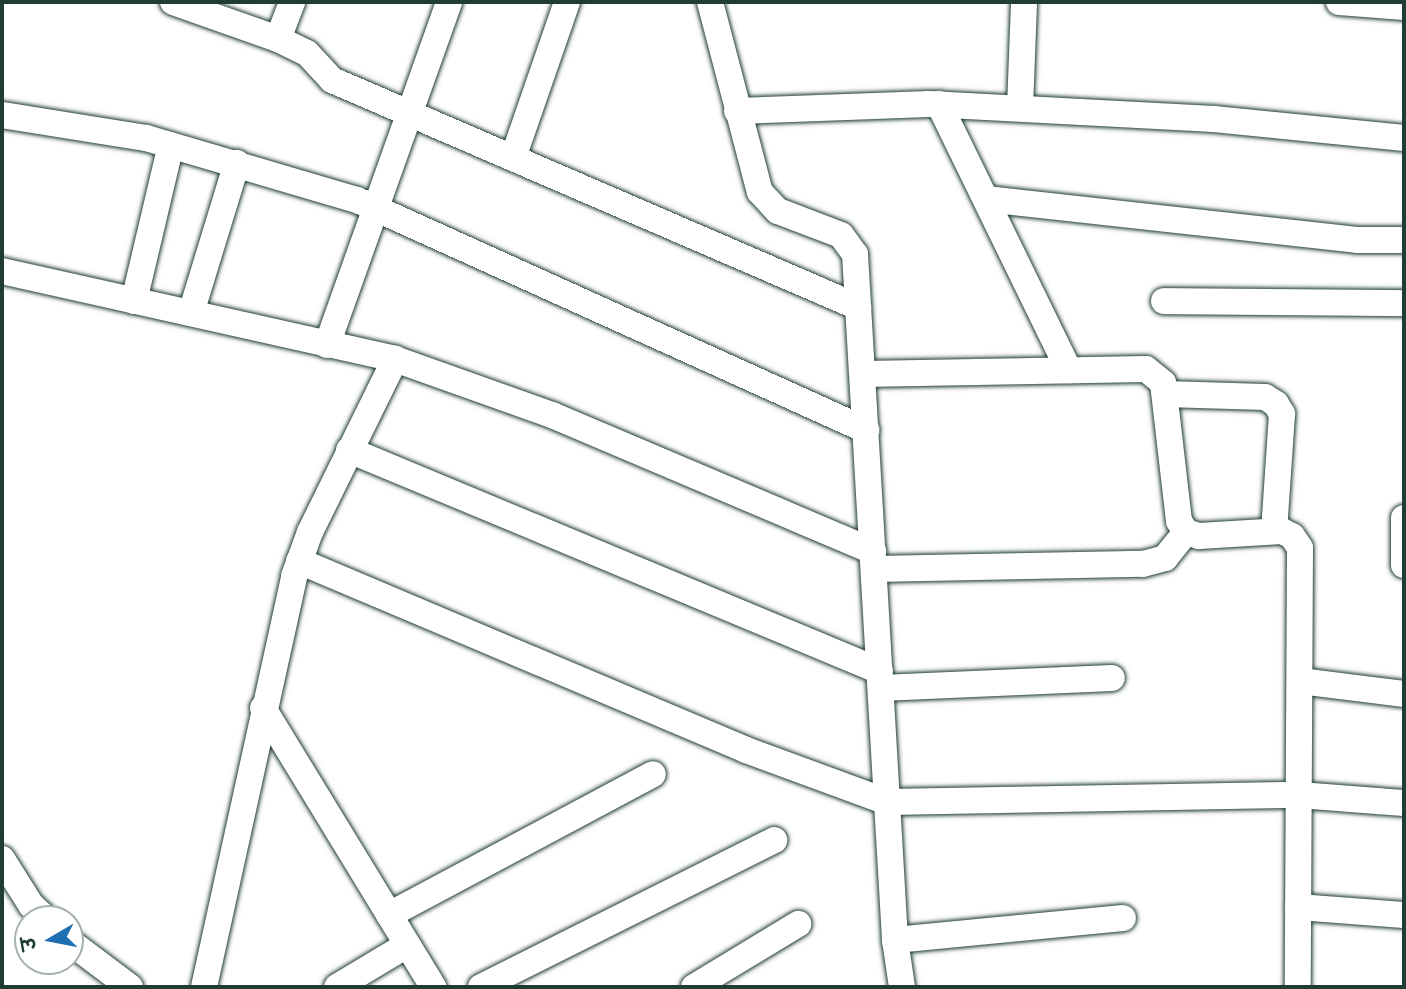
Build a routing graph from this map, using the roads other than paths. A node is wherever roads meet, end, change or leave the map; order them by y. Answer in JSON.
{"nodes":[{"id":1,"x":173,"y":2,"type":"edge"},
{"id":2,"x":292,"y":2,"type":"edge"},
{"id":3,"x":449,"y":2,"type":"edge"},
{"id":4,"x":567,"y":2,"type":"edge"},
{"id":5,"x":710,"y":2,"type":"edge"},
{"id":6,"x":1024,"y":2,"type":"edge"},
{"id":7,"x":1339,"y":2,"type":"edge"},
{"id":8,"x":1404,"y":7,"type":"edge"},
{"id":9,"x":278,"y":39,"type":"junction"},
{"id":10,"x":939,"y":104,"type":"junction"},
{"id":11,"x":1020,"y":108,"type":"junction"},
{"id":12,"x":408,"y":111,"type":"junction"},
{"id":13,"x":737,"y":111,"type":"junction"},
{"id":14,"x":2,"y":116,"type":"edge"},
{"id":15,"x":1404,"y":138,"type":"edge"},
{"id":16,"x":171,"y":145,"type":"junction"},
{"id":17,"x":513,"y":158,"type":"junction"},
{"id":18,"x":237,"y":163,"type":"junction"},
{"id":19,"x":986,"y":200,"type":"junction"},
{"id":20,"x":375,"y":207,"type":"junction"},
{"id":21,"x":1404,"y":240,"type":"edge"},
{"id":22,"x":2,"y":271,"type":"edge"},
{"id":23,"x":134,"y":301,"type":"junction"},
{"id":24,"x":1164,"y":301,"type":"dead end"},
{"id":25,"x":1404,"y":303,"type":"edge"},
{"id":26,"x":858,"y":306,"type":"junction"},
{"id":27,"x":191,"y":313,"type":"junction"},
{"id":28,"x":327,"y":345,"type":"junction"},
{"id":29,"x":395,"y":359,"type":"junction"},
{"id":30,"x":1069,"y":370,"type":"junction"},
{"id":31,"x":863,"y":374,"type":"junction"},
{"id":32,"x":1165,"y":394,"type":"junction"},
{"id":33,"x":866,"y":430,"type":"junction"},
{"id":34,"x":349,"y":450,"type":"junction"},
{"id":35,"x":1404,"y":519,"type":"edge"},
{"id":36,"x":1274,"y":531,"type":"junction"},
{"id":37,"x":1186,"y":533,"type":"junction"},
{"id":38,"x":874,"y":560,"type":"junction"},
{"id":39,"x":299,"y":561,"type":"junction"},
{"id":40,"x":1404,"y":565,"type":"edge"},
{"id":41,"x":1112,"y":678,"type":"dead end"},
{"id":42,"x":880,"y":680,"type":"junction"},
{"id":43,"x":1300,"y":681,"type":"junction"},
{"id":44,"x":1404,"y":694,"type":"edge"},
{"id":45,"x":263,"y":708,"type":"junction"},
{"id":46,"x":653,"y":774,"type":"dead end"},
{"id":47,"x":1299,"y":795,"type":"junction"},
{"id":48,"x":887,"y":802,"type":"junction"},
{"id":49,"x":1404,"y":803,"type":"edge"},
{"id":50,"x":774,"y":840,"type":"dead end"},
{"id":51,"x":2,"y":859,"type":"edge"},
{"id":52,"x":31,"y":905,"type":"edge"},
{"id":53,"x":1298,"y":906,"type":"junction"},
{"id":54,"x":389,"y":915,"type":"junction"},
{"id":55,"x":1404,"y":915,"type":"edge"},
{"id":56,"x":1123,"y":918,"type":"dead end"},
{"id":57,"x":798,"y":924,"type":"dead end"},
{"id":58,"x":895,"y":940,"type":"junction"},
{"id":59,"x":407,"y":945,"type":"junction"},
{"id":60,"x":84,"y":960,"type":"edge"},
{"id":61,"x":98,"y":977,"type":"edge"},
{"id":62,"x":130,"y":987,"type":"edge"},
{"id":63,"x":204,"y":987,"type":"edge"},
{"id":64,"x":337,"y":987,"type":"edge"},
{"id":65,"x":433,"y":987,"type":"edge"},
{"id":66,"x":481,"y":987,"type":"edge"},
{"id":67,"x":694,"y":987,"type":"edge"},
{"id":68,"x":902,"y":987,"type":"edge"},
{"id":69,"x":1298,"y":987,"type":"edge"}],
"edges":[{"from":1,"to":9,"type":"street"},
{"from":2,"to":9,"type":"street"},
{"from":3,"to":12,"type":"street"},
{"from":4,"to":17,"type":"street"},
{"from":5,"to":13,"type":"street"},
{"from":6,"to":11,"type":"street"},
{"from":7,"to":8,"type":"street"},
{"from":9,"to":12,"type":"street"},
{"from":10,"to":11,"type":"street"},
{"from":10,"to":13,"type":"street"},
{"from":10,"to":19,"type":"street"},
{"from":11,"to":15,"type":"street"},
{"from":12,"to":17,"type":"street"},
{"from":12,"to":20,"type":"street"},
{"from":13,"to":26,"type":"street"},
{"from":14,"to":16,"type":"street"},
{"from":16,"to":18,"type":"street"},
{"from":16,"to":23,"type":"street"},
{"from":17,"to":26,"type":"street"},
{"from":18,"to":20,"type":"street"},
{"from":18,"to":27,"type":"street"},
{"from":19,"to":21,"type":"street"},
{"from":19,"to":30,"type":"street"},
{"from":20,"to":28,"type":"street"},
{"from":20,"to":33,"type":"street"},
{"from":22,"to":23,"type":"street"},
{"from":23,"to":27,"type":"street"},
{"from":24,"to":25,"type":"street"},
{"from":26,"to":31,"type":"street"},
{"from":27,"to":28,"type":"street"},
{"from":28,"to":29,"type":"street"},
{"from":29,"to":34,"type":"street"},
{"from":29,"to":38,"type":"street"},
{"from":30,"to":31,"type":"street"},
{"from":30,"to":32,"type":"street"},
{"from":31,"to":33,"type":"street"},
{"from":32,"to":36,"type":"street"},
{"from":32,"to":37,"type":"street"},
{"from":33,"to":38,"type":"street"},
{"from":34,"to":39,"type":"street"},
{"from":34,"to":42,"type":"street"},
{"from":35,"to":40,"type":"street"},
{"from":36,"to":37,"type":"street"},
{"from":36,"to":43,"type":"street"},
{"from":37,"to":38,"type":"street"},
{"from":38,"to":42,"type":"street"},
{"from":39,"to":45,"type":"street"},
{"from":39,"to":48,"type":"street"},
{"from":41,"to":42,"type":"street"},
{"from":42,"to":48,"type":"street"},
{"from":43,"to":44,"type":"street"},
{"from":43,"to":47,"type":"street"},
{"from":45,"to":54,"type":"street"},
{"from":45,"to":63,"type":"street"},
{"from":46,"to":54,"type":"street"},
{"from":47,"to":48,"type":"street"},
{"from":47,"to":49,"type":"street"},
{"from":47,"to":53,"type":"street"},
{"from":48,"to":58,"type":"street"},
{"from":50,"to":66,"type":"street"},
{"from":51,"to":52,"type":"street"},
{"from":53,"to":55,"type":"street"},
{"from":53,"to":69,"type":"street"},
{"from":54,"to":59,"type":"street"},
{"from":56,"to":58,"type":"street"},
{"from":57,"to":67,"type":"street"},
{"from":58,"to":68,"type":"street"},
{"from":59,"to":64,"type":"street"},
{"from":59,"to":65,"type":"street"},
{"from":60,"to":61,"type":"street"},
{"from":61,"to":62,"type":"street"}]}
